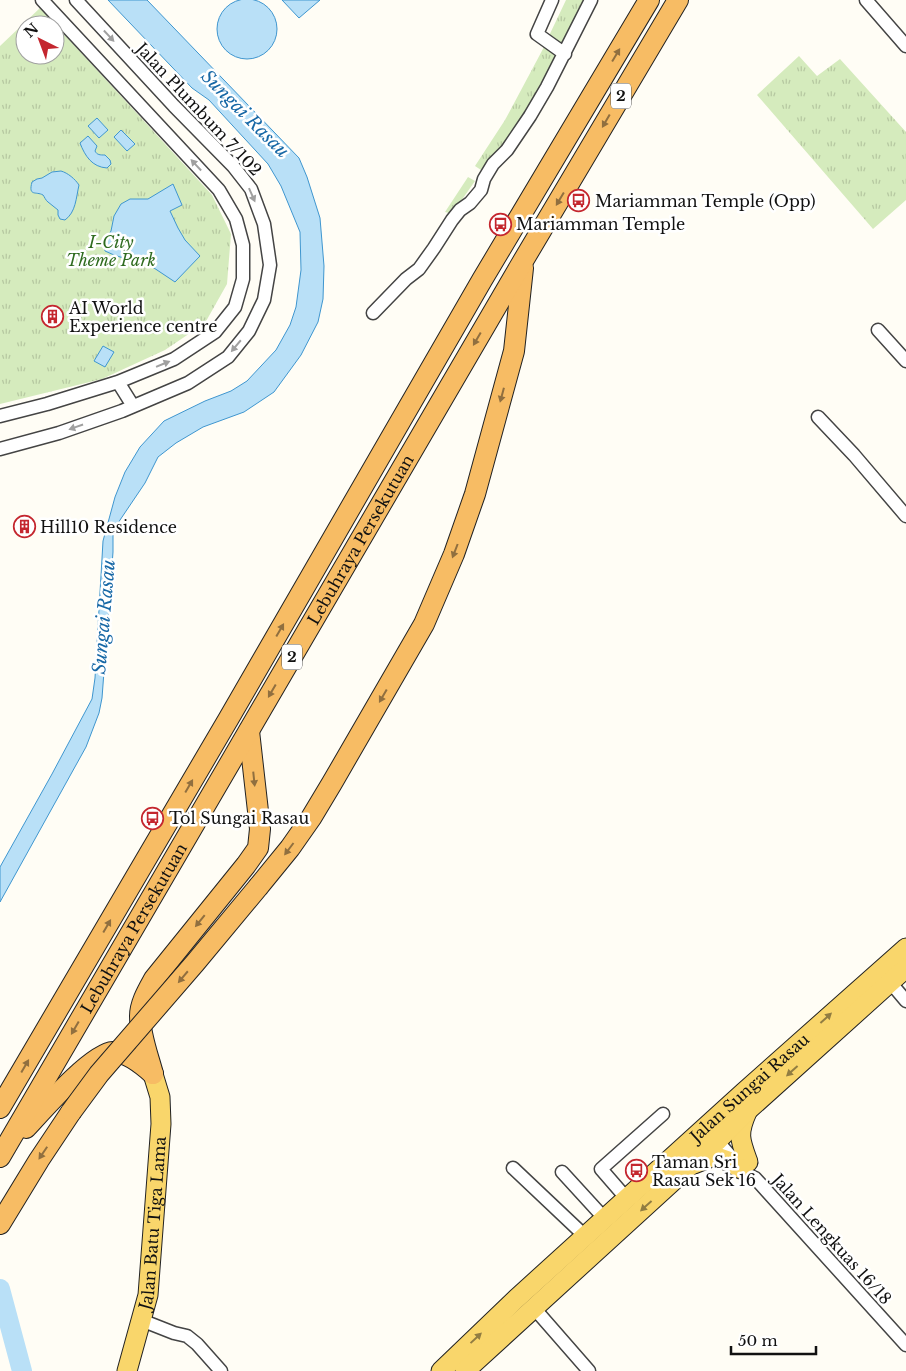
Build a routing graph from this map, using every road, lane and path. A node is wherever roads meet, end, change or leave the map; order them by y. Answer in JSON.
{"nodes":[{"id":1,"x":42,"y":0,"type":"edge"},
{"id":2,"x":76,"y":0,"type":"edge"},
{"id":3,"x":552,"y":0,"type":"edge"},
{"id":4,"x":591,"y":0,"type":"edge"},
{"id":5,"x":648,"y":0,"type":"edge"},
{"id":6,"x":678,"y":0,"type":"edge"},
{"id":7,"x":866,"y":0,"type":"edge"},
{"id":8,"x":906,"y":46,"type":"edge"},
{"id":9,"x":564,"y":54,"type":"junction"},
{"id":10,"x":523,"y":261,"type":"junction"},
{"id":11,"x":372,"y":313,"type":"dead end"},
{"id":12,"x":878,"y":330,"type":"dead end"},
{"id":13,"x":906,"y":361,"type":"edge"},
{"id":14,"x":118,"y":382,"type":"junction"},
{"id":15,"x":133,"y":406,"type":"junction"},
{"id":16,"x":0,"y":416,"type":"edge"},
{"id":17,"x":818,"y":417,"type":"dead end"},
{"id":18,"x":0,"y":449,"type":"edge"},
{"id":19,"x":906,"y":516,"type":"edge"},
{"id":20,"x":248,"y":731,"type":"junction"},
{"id":21,"x":906,"y":948,"type":"edge"},
{"id":22,"x":906,"y":968,"type":"edge"},
{"id":23,"x":890,"y":982,"type":"junction"},
{"id":24,"x":906,"y":1001,"type":"edge"},
{"id":25,"x":153,"y":1074,"type":"junction"},
{"id":26,"x":0,"y":1108,"type":"edge"},
{"id":27,"x":747,"y":1111,"type":"junction"},
{"id":28,"x":663,"y":1114,"type":"dead end"},
{"id":29,"x":714,"y":1131,"type":"junction"},
{"id":30,"x":0,"y":1157,"type":"edge"},
{"id":31,"x":513,"y":1168,"type":"dead end"},
{"id":32,"x":748,"y":1169,"type":"junction"},
{"id":33,"x":562,"y":1172,"type":"dead end"},
{"id":34,"x":682,"y":1173,"type":"junction"},
{"id":35,"x":627,"y":1199,"type":"junction"},
{"id":36,"x":605,"y":1219,"type":"junction"},
{"id":37,"x":0,"y":1224,"type":"edge"},
{"id":38,"x":586,"y":1237,"type":"junction"},
{"id":39,"x":534,"y":1308,"type":"junction"},
{"id":40,"x":141,"y":1320,"type":"junction"},
{"id":41,"x":906,"y":1345,"type":"edge"},
{"id":42,"x":126,"y":1371,"type":"edge"},
{"id":43,"x":221,"y":1371,"type":"edge"},
{"id":44,"x":440,"y":1371,"type":"edge"},
{"id":45,"x":465,"y":1371,"type":"edge"},
{"id":46,"x":589,"y":1371,"type":"edge"}],
"edges":[{"from":14,"to":1,"type":"street","one_way":true},
{"from":2,"to":15,"type":"street","name":"Jalan Plumbum 7/102","one_way":true},
{"from":3,"to":9,"type":"street"},
{"from":4,"to":9,"type":"street"},
{"from":26,"to":5,"type":"highway","name":"Lebuhraya Persekutuan","number":"2","one_way":true},
{"from":6,"to":10,"type":"highway","name":"Lebuhraya Persekutuan","number":"2","one_way":true},
{"from":7,"to":8,"type":"street"},
{"from":9,"to":11,"type":"street"},
{"from":10,"to":20,"type":"highway","name":"Lebuhraya Persekutuan","number":"2","one_way":true},
{"from":10,"to":37,"type":"highway","one_way":true,"bridge":true},
{"from":12,"to":13,"type":"street"},
{"from":14,"to":15,"type":"street"},
{"from":14,"to":16,"type":"street"},
{"from":15,"to":18,"type":"street","name":"Jalan Plumbum 7/102","one_way":true},
{"from":17,"to":19,"type":"street"},
{"from":20,"to":25,"type":"highway","one_way":true},
{"from":20,"to":30,"type":"highway","name":"Lebuhraya Persekutuan","number":"2","one_way":true},
{"from":29,"to":21,"type":"main road","name":"Jalan Sungai Rasau","one_way":true},
{"from":22,"to":23,"type":"main road","name":"Jalan Sungai Rasau"},
{"from":23,"to":24,"type":"street"},
{"from":23,"to":27,"type":"main road","name":"Jalan Sungai Rasau","one_way":true},
{"from":25,"to":30,"type":"highway"},
{"from":25,"to":40,"type":"main road","name":"Jalan Batu Tiga Lama"},
{"from":27,"to":29,"type":"main road","name":"Jalan Sungai Rasau"},
{"from":27,"to":32,"type":"main road"},
{"from":28,"to":35,"type":"street"},
{"from":29,"to":32,"type":"street","name":"Jalan Lengkuas 16/18"},
{"from":29,"to":34,"type":"main road","name":"Jalan Sungai Rasau"},
{"from":29,"to":35,"type":"main road","name":"Jalan Sungai Rasau"},
{"from":31,"to":38,"type":"street"},
{"from":32,"to":34,"type":"main road"},
{"from":32,"to":41,"type":"street","name":"Jalan Lengkuas 16/18"},
{"from":33,"to":36,"type":"street"},
{"from":34,"to":39,"type":"main road","name":"Jalan Sungai Rasau","one_way":true},
{"from":35,"to":36,"type":"main road","name":"Jalan Sungai Rasau"},
{"from":36,"to":38,"type":"main road","name":"Jalan Sungai Rasau"},
{"from":44,"to":38,"type":"main road","name":"Jalan Sungai Rasau","one_way":true},
{"from":39,"to":45,"type":"main road","name":"Jalan Sungai Rasau"},
{"from":39,"to":46,"type":"street"},
{"from":40,"to":42,"type":"main road","name":"Jalan Batu Tiga Lama"},
{"from":40,"to":43,"type":"street"}]}
